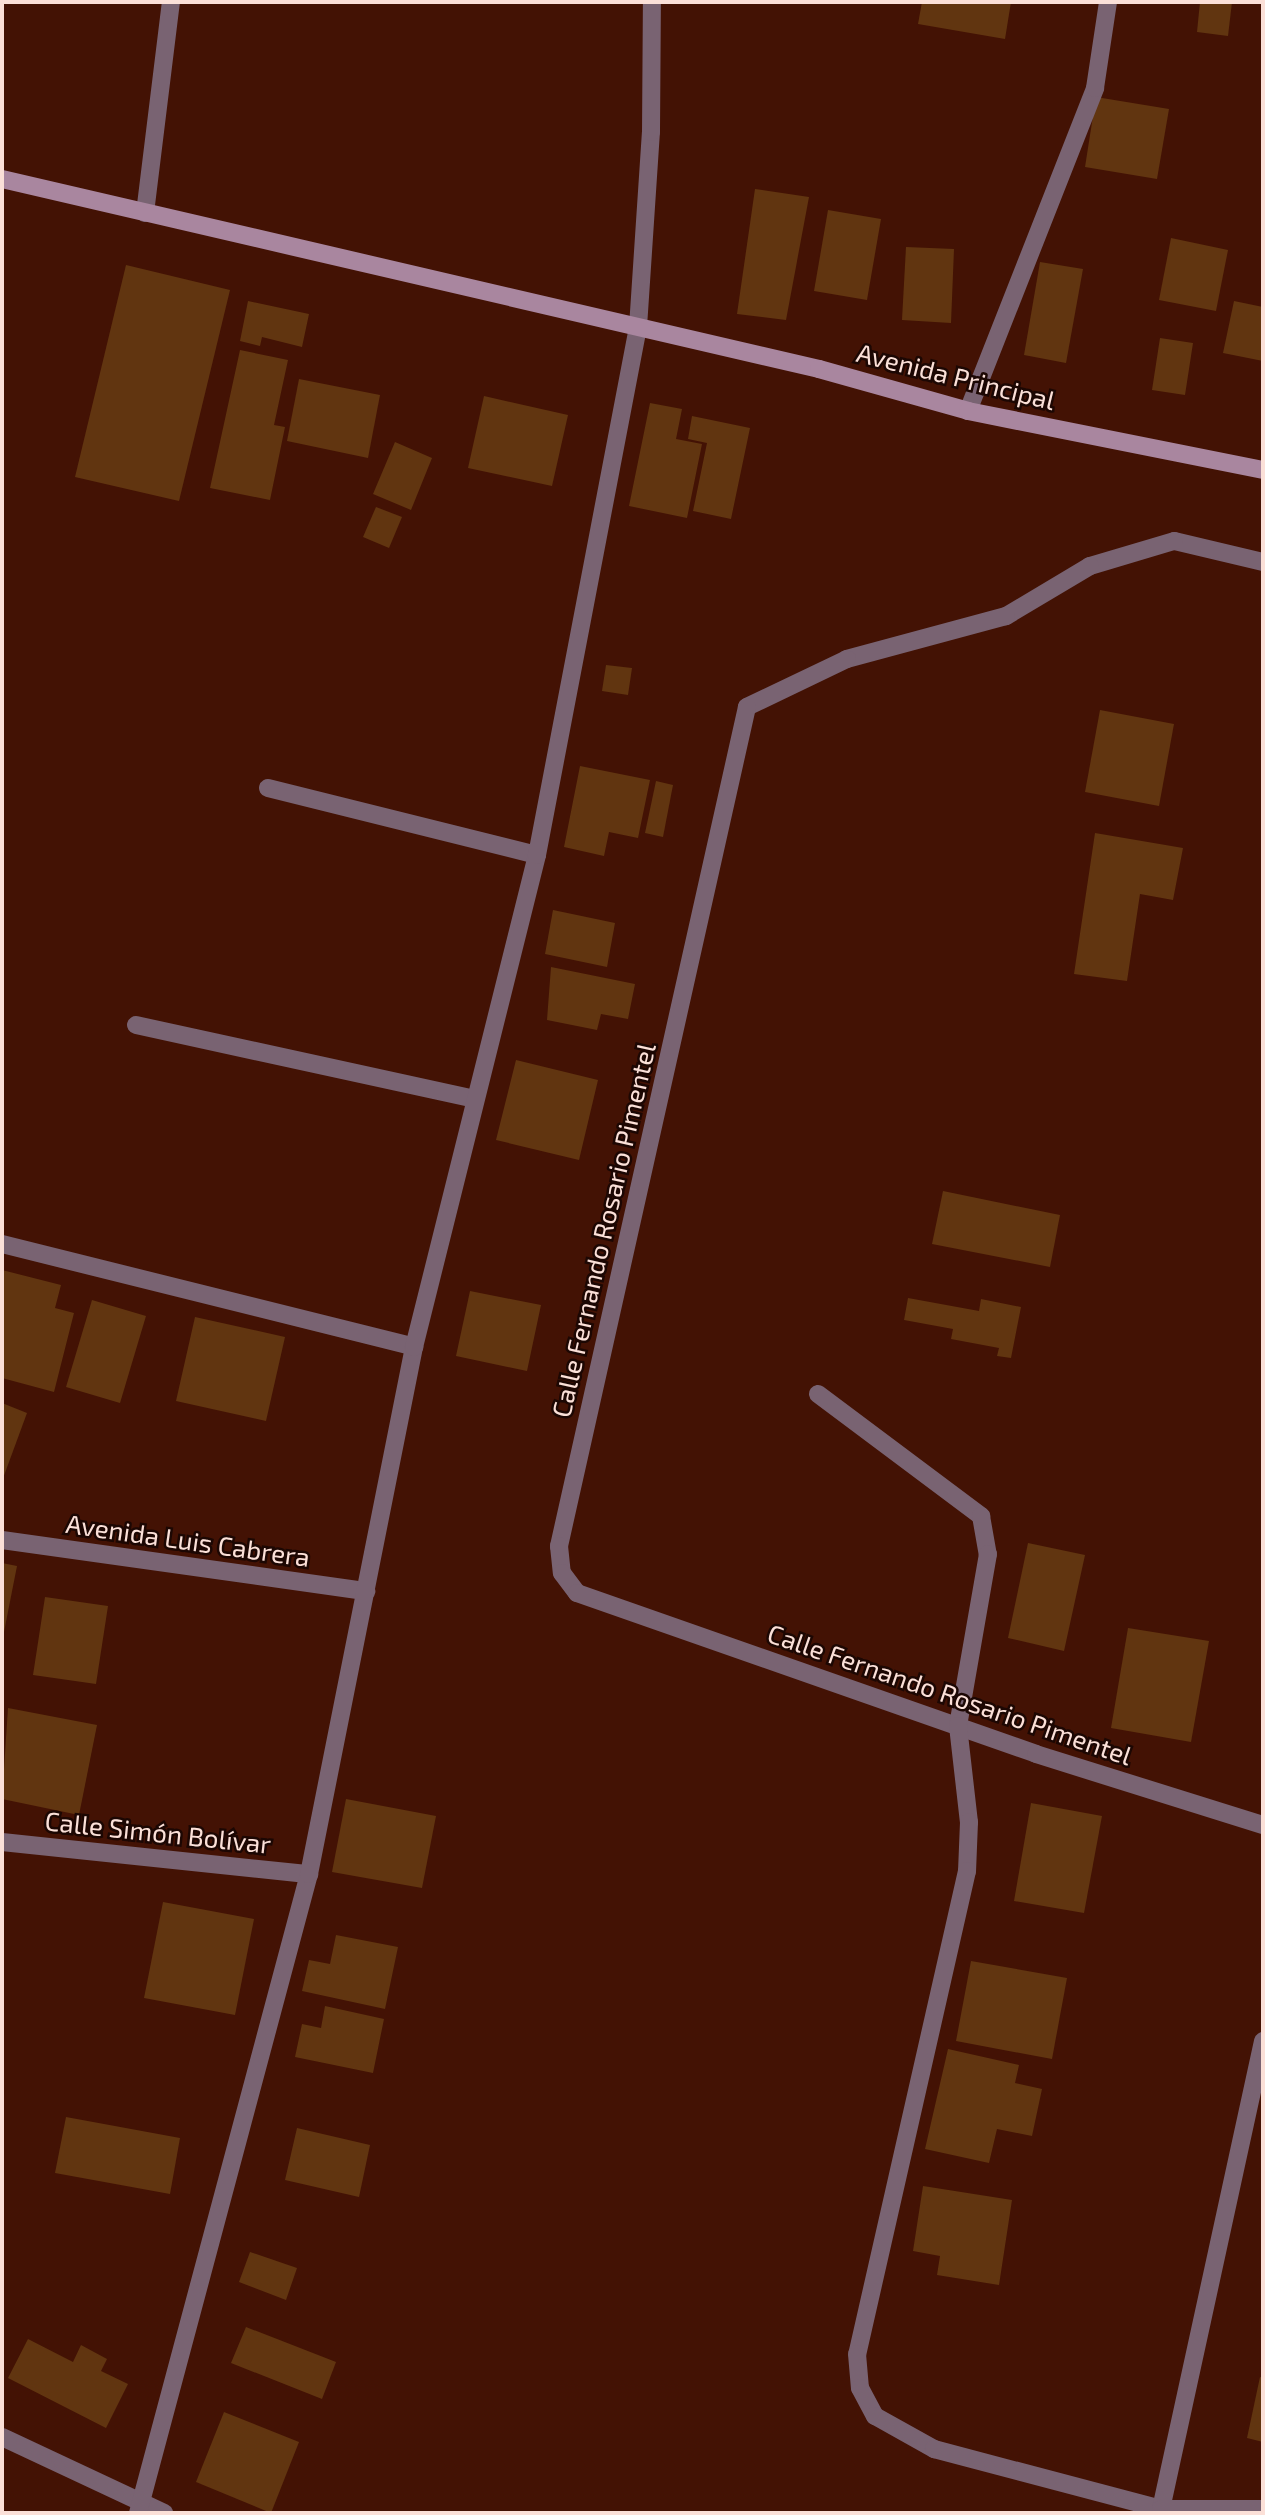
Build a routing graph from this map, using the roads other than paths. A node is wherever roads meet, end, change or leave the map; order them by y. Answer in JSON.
{"nodes":[{"id":1,"x":171,"y":2,"type":"edge"},
{"id":2,"x":652,"y":2,"type":"edge"},
{"id":3,"x":1108,"y":2,"type":"edge"},
{"id":4,"x":2,"y":179,"type":"edge"},
{"id":5,"x":145,"y":213,"type":"junction"},
{"id":6,"x":638,"y":327,"type":"junction"},
{"id":7,"x":968,"y":411,"type":"junction"},
{"id":8,"x":1263,"y":470,"type":"edge"},
{"id":9,"x":1263,"y":562,"type":"edge"},
{"id":10,"x":268,"y":788,"type":"dead end"},
{"id":11,"x":537,"y":855,"type":"junction"},
{"id":12,"x":136,"y":1025,"type":"dead end"},
{"id":13,"x":475,"y":1099,"type":"junction"},
{"id":14,"x":2,"y":1244,"type":"edge"},
{"id":15,"x":414,"y":1348,"type":"junction"},
{"id":16,"x":818,"y":1394,"type":"dead end"},
{"id":17,"x":2,"y":1540,"type":"edge"},
{"id":18,"x":366,"y":1591,"type":"junction"},
{"id":19,"x":958,"y":1726,"type":"junction"},
{"id":20,"x":1263,"y":1825,"type":"edge"},
{"id":21,"x":2,"y":1842,"type":"edge"},
{"id":22,"x":309,"y":1874,"type":"junction"},
{"id":23,"x":1263,"y":2041,"type":"edge"},
{"id":24,"x":2,"y":2437,"type":"edge"},
{"id":25,"x":140,"y":2508,"type":"edge"},
{"id":26,"x":1161,"y":2509,"type":"junction"},
{"id":27,"x":1263,"y":2509,"type":"edge"},
{"id":28,"x":164,"y":2513,"type":"edge"}],
"edges":[{"from":1,"to":5,"type":"street"},
{"from":2,"to":6,"type":"street"},
{"from":3,"to":7,"type":"street"},
{"from":4,"to":5,"type":"main road","name":"Avenida Principal"},
{"from":5,"to":6,"type":"main road","name":"Avenida Principal"},
{"from":6,"to":7,"type":"main road","name":"Avenida Principal"},
{"from":6,"to":11,"type":"street"},
{"from":7,"to":8,"type":"main road","name":"Avenida Principal"},
{"from":9,"to":19,"type":"street","name":"Calle Fernando Rosario Pimentel"},
{"from":10,"to":11,"type":"street"},
{"from":11,"to":13,"type":"street"},
{"from":12,"to":13,"type":"street"},
{"from":13,"to":15,"type":"street"},
{"from":14,"to":15,"type":"street"},
{"from":15,"to":18,"type":"street"},
{"from":16,"to":19,"type":"street"},
{"from":17,"to":18,"type":"street","name":"Avenida Luis Cabrera"},
{"from":18,"to":22,"type":"street"},
{"from":19,"to":20,"type":"street","name":"Calle Fernando Rosario Pimentel"},
{"from":19,"to":26,"type":"street"},
{"from":21,"to":22,"type":"street","name":"Calle Simón Bolívar"},
{"from":22,"to":25,"type":"street"},
{"from":23,"to":26,"type":"street"},
{"from":24,"to":25,"type":"street"},
{"from":25,"to":28,"type":"street"},
{"from":26,"to":27,"type":"street"}]}
